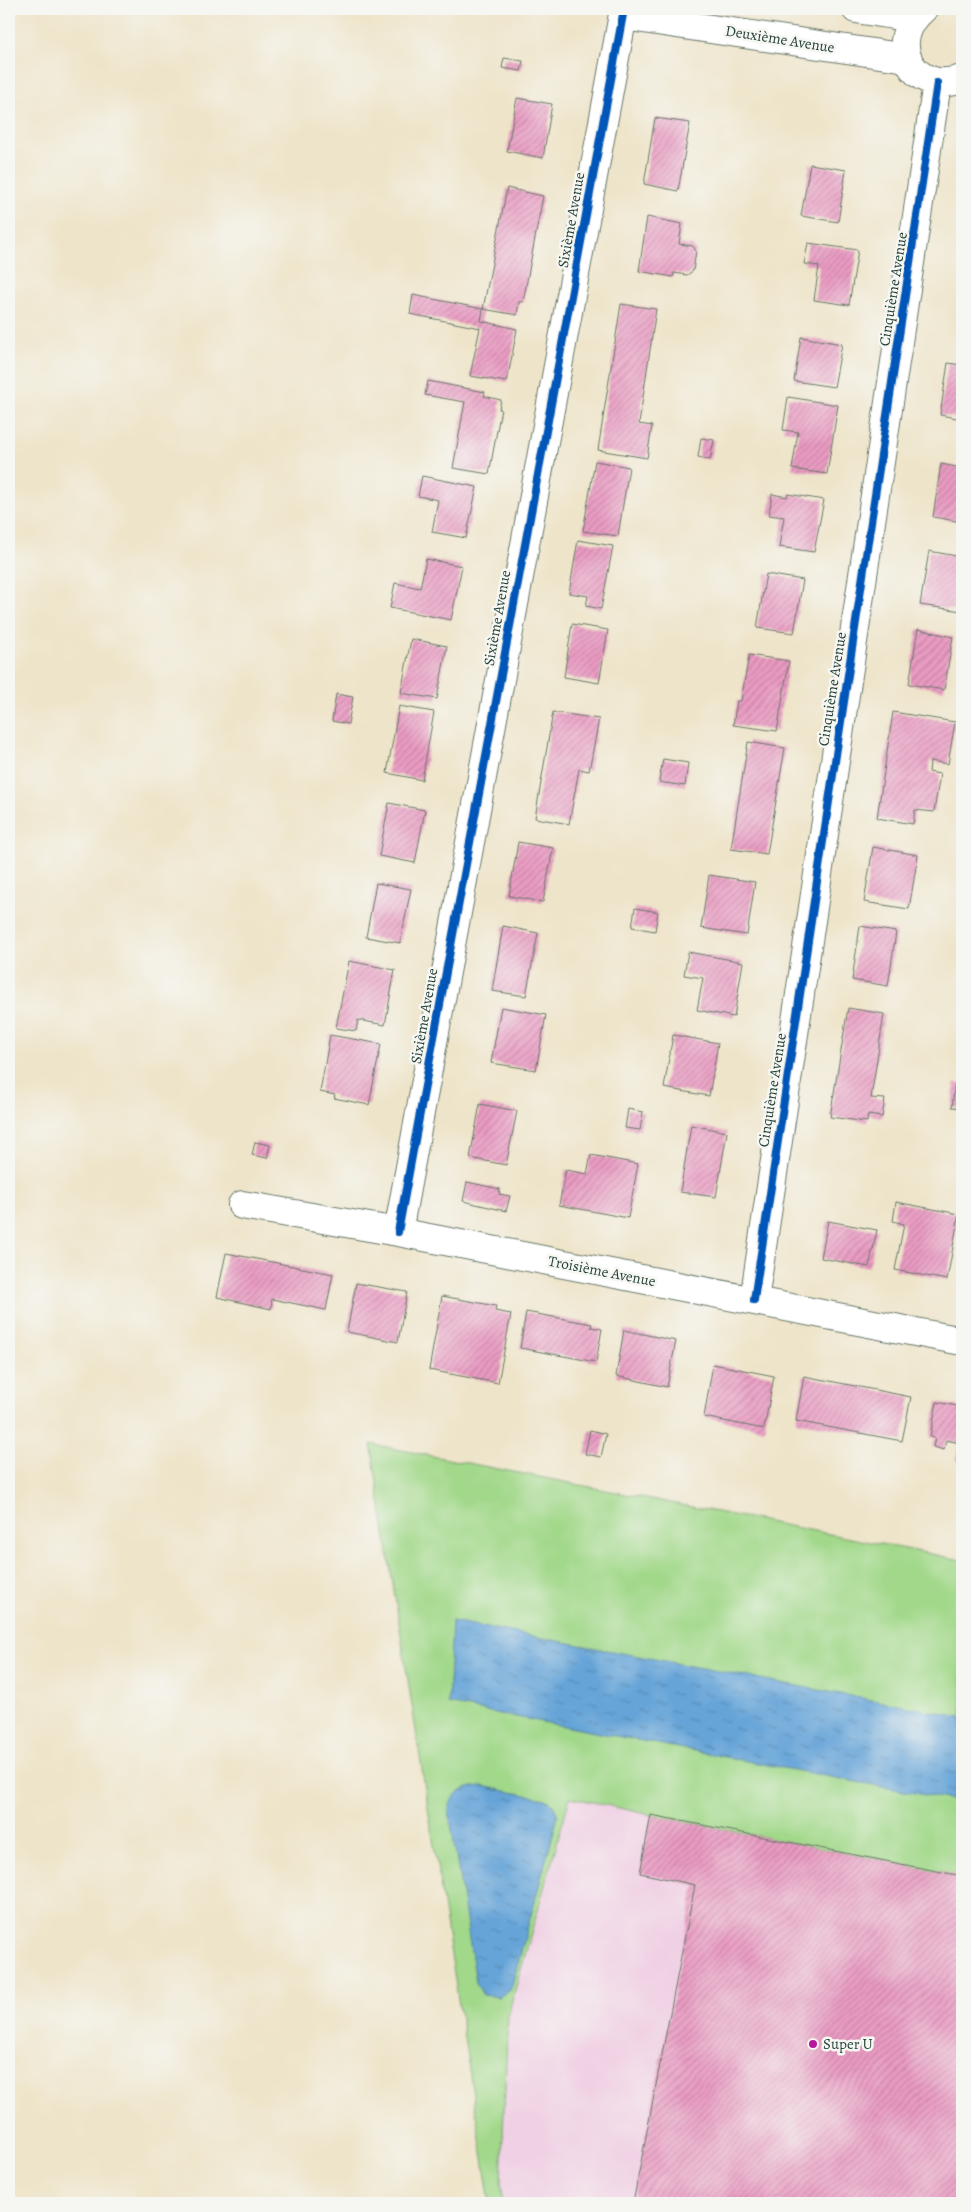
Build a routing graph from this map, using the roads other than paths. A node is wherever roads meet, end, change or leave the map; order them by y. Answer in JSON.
{"nodes":[{"id":1,"x":856,"y":9,"type":"edge"},
{"id":2,"x":623,"y":12,"type":"edge"},
{"id":3,"x":918,"y":13,"type":"edge"},
{"id":4,"x":907,"y":58,"type":"junction"},
{"id":5,"x":950,"y":81,"type":"edge"},
{"id":6,"x":242,"y":1205,"type":"dead end"},
{"id":7,"x":398,"y":1232,"type":"junction"},
{"id":8,"x":754,"y":1300,"type":"junction"},
{"id":9,"x":962,"y":1341,"type":"edge"}],
"edges":[{"from":1,"to":3,"type":"street"},
{"from":2,"to":4,"type":"street","name":"Deuxième Avenue"},
{"from":2,"to":7,"type":"street","name":"Sixième Avenue"},
{"from":3,"to":4,"type":"street"},
{"from":4,"to":5,"type":"street"},
{"from":5,"to":8,"type":"street","name":"Cinquième Avenue"},
{"from":6,"to":7,"type":"street","name":"Troisième Avenue"},
{"from":7,"to":8,"type":"street","name":"Troisième Avenue"},
{"from":8,"to":9,"type":"street","name":"Troisième Avenue"}]}
